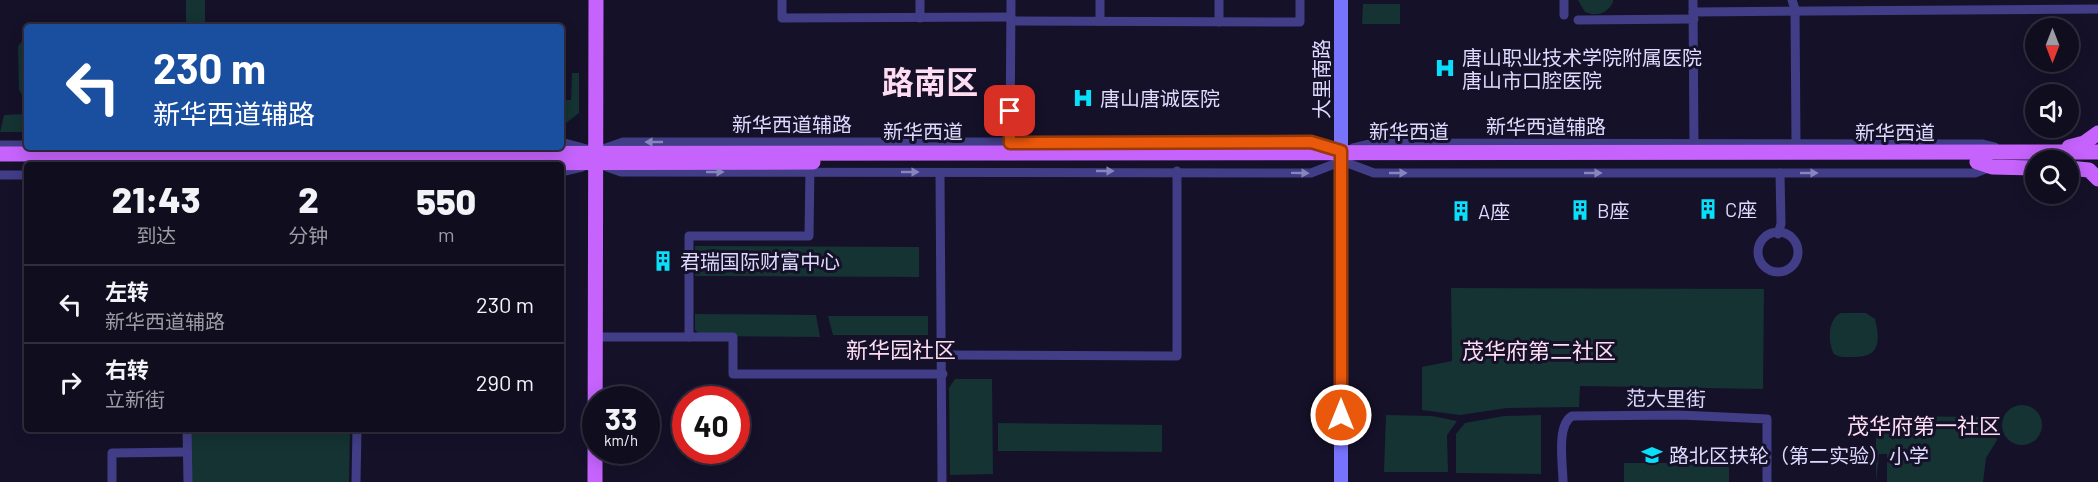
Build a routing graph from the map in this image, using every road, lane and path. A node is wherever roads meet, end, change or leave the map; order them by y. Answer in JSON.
{"nodes":[{"id":1,"x":596,"y":0,"type":"edge"},
{"id":2,"x":782,"y":0,"type":"edge"},
{"id":3,"x":920,"y":0,"type":"edge"},
{"id":4,"x":1011,"y":0,"type":"edge"},
{"id":5,"x":1100,"y":0,"type":"edge"},
{"id":6,"x":1219,"y":0,"type":"edge"},
{"id":7,"x":1300,"y":0,"type":"edge"},
{"id":8,"x":1341,"y":0,"type":"edge"},
{"id":9,"x":1564,"y":0,"type":"edge"},
{"id":10,"x":1693,"y":0,"type":"edge"},
{"id":11,"x":1793,"y":5,"type":"edge"},
{"id":12,"x":2098,"y":9,"type":"edge"},
{"id":13,"x":1564,"y":15,"type":"dead end"},
{"id":14,"x":1694,"y":15,"type":"junction"},
{"id":15,"x":920,"y":18,"type":"junction"},
{"id":16,"x":1011,"y":19,"type":"junction"},
{"id":17,"x":1578,"y":20,"type":"dead end"},
{"id":18,"x":1100,"y":21,"type":"junction"},
{"id":19,"x":1219,"y":22,"type":"junction"},
{"id":20,"x":2098,"y":133,"type":"edge"},
{"id":21,"x":564,"y":143,"type":"edge"},
{"id":22,"x":1010,"y":143,"type":"junction"},
{"id":23,"x":1796,"y":144,"type":"junction"},
{"id":24,"x":0,"y":145,"type":"edge"},
{"id":25,"x":24,"y":145,"type":"edge"},
{"id":26,"x":1996,"y":147,"type":"junction"},
{"id":27,"x":1694,"y":149,"type":"junction"},
{"id":28,"x":2098,"y":152,"type":"edge"},
{"id":29,"x":0,"y":154,"type":"edge"},
{"id":30,"x":1342,"y":156,"type":"junction"},
{"id":31,"x":595,"y":158,"type":"junction"},
{"id":32,"x":1981,"y":160,"type":"junction"},
{"id":33,"x":2025,"y":161,"type":"edge"},
{"id":34,"x":2079,"y":161,"type":"edge"},
{"id":35,"x":2098,"y":161,"type":"edge"},
{"id":36,"x":198,"y":162,"type":"edge"},
{"id":37,"x":0,"y":164,"type":"edge"},
{"id":38,"x":24,"y":164,"type":"edge"},
{"id":39,"x":2025,"y":166,"type":"edge"},
{"id":40,"x":810,"y":167,"type":"junction"},
{"id":41,"x":2079,"y":169,"type":"edge"},
{"id":42,"x":564,"y":171,"type":"edge"},
{"id":43,"x":1177,"y":171,"type":"junction"},
{"id":44,"x":940,"y":173,"type":"junction"},
{"id":45,"x":1780,"y":173,"type":"junction"},
{"id":46,"x":0,"y":175,"type":"edge"},
{"id":47,"x":24,"y":175,"type":"edge"},
{"id":48,"x":2098,"y":179,"type":"edge"},
{"id":49,"x":1778,"y":234,"type":"junction"},
{"id":50,"x":594,"y":337,"type":"junction"},
{"id":51,"x":688,"y":337,"type":"junction"},
{"id":52,"x":943,"y":356,"type":"junction"},
{"id":53,"x":943,"y":374,"type":"junction"},
{"id":54,"x":187,"y":432,"type":"edge"},
{"id":55,"x":357,"y":432,"type":"edge"},
{"id":56,"x":187,"y":452,"type":"junction"},
{"id":57,"x":112,"y":482,"type":"edge"},
{"id":58,"x":188,"y":482,"type":"edge"},
{"id":59,"x":356,"y":482,"type":"edge"},
{"id":60,"x":595,"y":482,"type":"edge"},
{"id":61,"x":942,"y":482,"type":"edge"},
{"id":62,"x":1341,"y":482,"type":"edge"},
{"id":63,"x":1565,"y":482,"type":"edge"},
{"id":64,"x":1766,"y":482,"type":"edge"}],
"edges":[{"from":1,"to":31,"type":"main road"},
{"from":2,"to":15,"type":"street"},
{"from":3,"to":15,"type":"street"},
{"from":4,"to":16,"type":"street"},
{"from":5,"to":18,"type":"street"},
{"from":6,"to":19,"type":"street"},
{"from":7,"to":19,"type":"street"},
{"from":8,"to":30,"type":"street","name":"大里南路"},
{"from":9,"to":13,"type":"street"},
{"from":10,"to":14,"type":"street"},
{"from":11,"to":12,"type":"street"},
{"from":11,"to":14,"type":"street"},
{"from":11,"to":23,"type":"street"},
{"from":14,"to":17,"type":"street"},
{"from":14,"to":27,"type":"street"},
{"from":15,"to":16,"type":"street"},
{"from":16,"to":18,"type":"street"},
{"from":16,"to":22,"type":"street"},
{"from":18,"to":19,"type":"street"},
{"from":20,"to":26,"type":"main road"},
{"from":21,"to":31,"type":"street"},
{"from":22,"to":30,"type":"street","name":"新华西道辅路"},
{"from":22,"to":31,"type":"street","name":"新华西道辅路","one_way":true},
{"from":23,"to":26,"type":"street"},
{"from":23,"to":27,"type":"street"},
{"from":24,"to":25,"type":"street"},
{"from":26,"to":32,"type":"main road"},
{"from":27,"to":30,"type":"main road","name":"新华西道"},
{"from":27,"to":32,"type":"main road","name":"新华西道"},
{"from":28,"to":32,"type":"main road","name":"新华西道"},
{"from":29,"to":31,"type":"main road","name":"新华西道"},
{"from":30,"to":31,"type":"main road","name":"新华西道"},
{"from":30,"to":32,"type":"main road","name":"新华西道"},
{"from":30,"to":40,"type":"main road","name":"新华西道"},
{"from":43,"to":30,"type":"street","one_way":true},
{"from":30,"to":45,"type":"street","name":"新华西道辅路","one_way":true},
{"from":30,"to":62,"type":"street","name":"大里南路"},
{"from":31,"to":36,"type":"main road","name":"新华西道"},
{"from":31,"to":40,"type":"main road","name":"新华西道","one_way":true},
{"from":31,"to":42,"type":"street","name":"新华西道辅路"},
{"from":31,"to":50,"type":"main road"},
{"from":32,"to":33,"type":"main road","name":"新华西道"},
{"from":32,"to":39,"type":"main road"},
{"from":45,"to":32,"type":"street","name":"新华西道辅路","one_way":true},
{"from":34,"to":35,"type":"main road"},
{"from":37,"to":38,"type":"main road","name":"新华西道"},
{"from":40,"to":44,"type":"street","one_way":true},
{"from":40,"to":51,"type":"street"},
{"from":41,"to":48,"type":"main road"},
{"from":44,"to":43,"type":"street","one_way":true},
{"from":43,"to":52,"type":"street"},
{"from":44,"to":52,"type":"street"},
{"from":45,"to":49,"type":"street"},
{"from":46,"to":47,"type":"street"},
{"from":49,"to":49,"type":"street"},
{"from":50,"to":51,"type":"street"},
{"from":50,"to":60,"type":"main road"},
{"from":51,"to":53,"type":"street"},
{"from":52,"to":53,"type":"street"},
{"from":53,"to":61,"type":"street"},
{"from":54,"to":56,"type":"street"},
{"from":55,"to":59,"type":"street"},
{"from":56,"to":57,"type":"street"},
{"from":56,"to":58,"type":"street"},
{"from":63,"to":64,"type":"street","name":"范大里街"}]}
